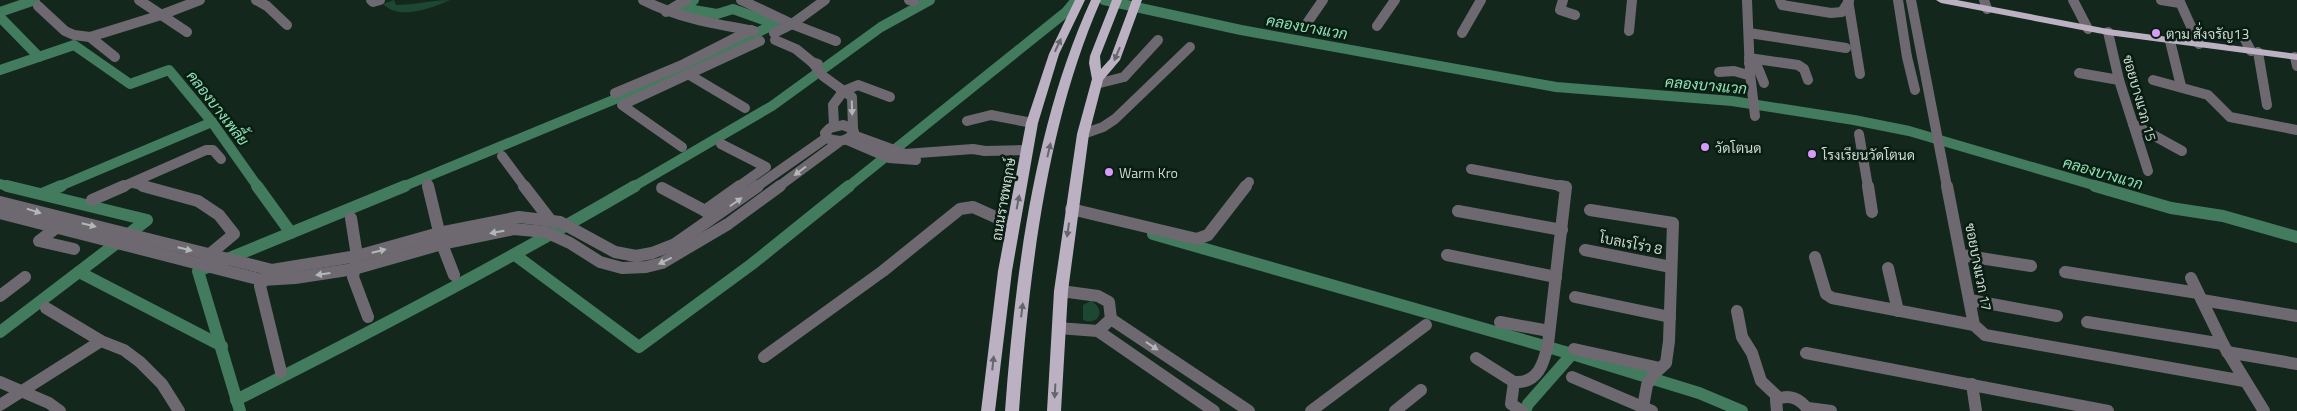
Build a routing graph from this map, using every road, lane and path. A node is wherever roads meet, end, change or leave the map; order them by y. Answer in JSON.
{"nodes":[{"id":1,"x":139,"y":0,"type":"edge"},
{"id":2,"x":200,"y":0,"type":"edge"},
{"id":3,"x":256,"y":0,"type":"edge"},
{"id":4,"x":371,"y":0,"type":"edge"},
{"id":5,"x":380,"y":0,"type":"edge"},
{"id":6,"x":643,"y":0,"type":"edge"},
{"id":7,"x":686,"y":0,"type":"edge"},
{"id":8,"x":825,"y":0,"type":"edge"},
{"id":9,"x":1096,"y":0,"type":"edge"},
{"id":10,"x":1118,"y":0,"type":"edge"},
{"id":11,"x":1137,"y":0,"type":"edge"},
{"id":12,"x":1323,"y":0,"type":"edge"},
{"id":13,"x":1395,"y":0,"type":"edge"},
{"id":14,"x":1481,"y":0,"type":"edge"},
{"id":15,"x":1563,"y":0,"type":"edge"},
{"id":16,"x":1632,"y":0,"type":"edge"},
{"id":17,"x":1747,"y":0,"type":"edge"},
{"id":18,"x":1780,"y":0,"type":"edge"},
{"id":19,"x":1898,"y":0,"type":"edge"},
{"id":20,"x":1911,"y":0,"type":"edge"},
{"id":21,"x":1941,"y":0,"type":"edge"},
{"id":22,"x":2073,"y":0,"type":"edge"},
{"id":23,"x":2161,"y":0,"type":"edge"},
{"id":24,"x":738,"y":1,"type":"edge"},
{"id":25,"x":1849,"y":1,"type":"edge"},
{"id":26,"x":2179,"y":2,"type":"edge"},
{"id":27,"x":1078,"y":4,"type":"edge"},
{"id":28,"x":1986,"y":4,"type":"edge"},
{"id":29,"x":38,"y":6,"type":"dead end"},
{"id":30,"x":666,"y":12,"type":"junction"},
{"id":31,"x":161,"y":15,"type":"junction"},
{"id":32,"x":1576,"y":16,"type":"dead end"},
{"id":33,"x":792,"y":24,"type":"junction"},
{"id":34,"x":287,"y":26,"type":"dead end"},
{"id":35,"x":1305,"y":26,"type":"dead end"},
{"id":36,"x":1377,"y":26,"type":"dead end"},
{"id":37,"x":2088,"y":29,"type":"junction"},
{"id":38,"x":751,"y":30,"type":"junction"},
{"id":39,"x":1629,"y":31,"type":"dead end"},
{"id":40,"x":187,"y":32,"type":"dead end"},
{"id":41,"x":2108,"y":32,"type":"junction"},
{"id":42,"x":1462,"y":33,"type":"dead end"},
{"id":43,"x":1749,"y":33,"type":"junction"},
{"id":44,"x":2242,"y":34,"type":"dead end"},
{"id":45,"x":90,"y":37,"type":"junction"},
{"id":46,"x":762,"y":37,"type":"junction"},
{"id":47,"x":774,"y":37,"type":"junction"},
{"id":48,"x":1158,"y":40,"type":"dead end"},
{"id":49,"x":836,"y":41,"type":"dead end"},
{"id":50,"x":2170,"y":41,"type":"junction"},
{"id":51,"x":2199,"y":44,"type":"junction"},
{"id":52,"x":1190,"y":47,"type":"dead end"},
{"id":53,"x":1846,"y":48,"type":"dead end"},
{"id":54,"x":2255,"y":52,"type":"junction"},
{"id":55,"x":115,"y":57,"type":"dead end"},
{"id":56,"x":1749,"y":60,"type":"junction"},
{"id":57,"x":2296,"y":60,"type":"edge"},
{"id":58,"x":1719,"y":72,"type":"dead end"},
{"id":59,"x":2079,"y":73,"type":"dead end"},
{"id":60,"x":688,"y":74,"type":"junction"},
{"id":61,"x":1860,"y":74,"type":"dead end"},
{"id":62,"x":1748,"y":75,"type":"junction"},
{"id":63,"x":1808,"y":80,"type":"dead end"},
{"id":64,"x":2119,"y":80,"type":"junction"},
{"id":65,"x":2153,"y":80,"type":"dead end"},
{"id":66,"x":1097,"y":82,"type":"junction"},
{"id":67,"x":1764,"y":83,"type":"dead end"},
{"id":68,"x":2181,"y":86,"type":"junction"},
{"id":69,"x":1915,"y":90,"type":"dead end"},
{"id":70,"x":842,"y":92,"type":"junction"},
{"id":71,"x":615,"y":93,"type":"dead end"},
{"id":72,"x":890,"y":97,"type":"dead end"},
{"id":73,"x":2267,"y":105,"type":"dead end"},
{"id":74,"x":745,"y":108,"type":"dead end"},
{"id":75,"x":1755,"y":116,"type":"dead end"},
{"id":76,"x":967,"y":121,"type":"dead end"},
{"id":77,"x":1032,"y":123,"type":"junction"},
{"id":78,"x":2133,"y":124,"type":"junction"},
{"id":79,"x":834,"y":126,"type":"junction"},
{"id":80,"x":2297,"y":130,"type":"edge"},
{"id":81,"x":1083,"y":134,"type":"junction"},
{"id":82,"x":1859,"y":134,"type":"dead end"},
{"id":83,"x":848,"y":136,"type":"junction"},
{"id":84,"x":826,"y":138,"type":"junction"},
{"id":85,"x":721,"y":144,"type":"dead end"},
{"id":86,"x":682,"y":147,"type":"dead end"},
{"id":87,"x":1027,"y":150,"type":"junction"},
{"id":88,"x":2182,"y":151,"type":"dead end"},
{"id":89,"x":502,"y":156,"type":"dead end"},
{"id":90,"x":222,"y":159,"type":"dead end"},
{"id":91,"x":1471,"y":169,"type":"dead end"},
{"id":92,"x":2148,"y":171,"type":"dead end"},
{"id":93,"x":1249,"y":182,"type":"dead end"},
{"id":94,"x":133,"y":183,"type":"junction"},
{"id":95,"x":428,"y":184,"type":"dead end"},
{"id":96,"x":662,"y":188,"type":"dead end"},
{"id":97,"x":92,"y":200,"type":"dead end"},
{"id":98,"x":0,"y":202,"type":"edge"},
{"id":99,"x":1071,"y":209,"type":"junction"},
{"id":100,"x":1590,"y":210,"type":"dead end"},
{"id":101,"x":1458,"y":211,"type":"dead end"},
{"id":102,"x":1872,"y":212,"type":"dead end"},
{"id":103,"x":0,"y":213,"type":"edge"},
{"id":104,"x":710,"y":214,"type":"junction"},
{"id":105,"x":351,"y":218,"type":"dead end"},
{"id":106,"x":67,"y":220,"type":"junction"},
{"id":107,"x":556,"y":222,"type":"junction"},
{"id":108,"x":728,"y":224,"type":"junction"},
{"id":109,"x":1013,"y":224,"type":"junction"},
{"id":110,"x":56,"y":228,"type":"junction"},
{"id":111,"x":1562,"y":230,"type":"junction"},
{"id":112,"x":546,"y":232,"type":"junction"},
{"id":113,"x":440,"y":239,"type":"junction"},
{"id":114,"x":74,"y":249,"type":"dead end"},
{"id":115,"x":1585,"y":250,"type":"dead end"},
{"id":116,"x":1447,"y":255,"type":"dead end"},
{"id":117,"x":1961,"y":255,"type":"junction"},
{"id":118,"x":1815,"y":257,"type":"dead end"},
{"id":119,"x":207,"y":260,"type":"junction"},
{"id":120,"x":356,"y":262,"type":"junction"},
{"id":121,"x":2031,"y":266,"type":"dead end"},
{"id":122,"x":1671,"y":267,"type":"junction"},
{"id":123,"x":1888,"y":268,"type":"dead end"},
{"id":124,"x":272,"y":270,"type":"junction"},
{"id":125,"x":2065,"y":272,"type":"dead end"},
{"id":126,"x":454,"y":275,"type":"dead end"},
{"id":127,"x":25,"y":277,"type":"dead end"},
{"id":128,"x":1556,"y":278,"type":"junction"},
{"id":129,"x":2191,"y":278,"type":"dead end"},
{"id":130,"x":262,"y":280,"type":"junction"},
{"id":131,"x":1061,"y":291,"type":"junction"},
{"id":132,"x":0,"y":296,"type":"edge"},
{"id":133,"x":1575,"y":297,"type":"dead end"},
{"id":134,"x":2200,"y":297,"type":"junction"},
{"id":135,"x":1970,"y":300,"type":"junction"},
{"id":136,"x":46,"y":308,"type":"dead end"},
{"id":137,"x":1737,"y":311,"type":"dead end"},
{"id":138,"x":1898,"y":311,"type":"junction"},
{"id":139,"x":2057,"y":316,"type":"dead end"},
{"id":140,"x":2297,"y":316,"type":"edge"},
{"id":141,"x":368,"y":317,"type":"dead end"},
{"id":142,"x":1670,"y":317,"type":"junction"},
{"id":143,"x":1111,"y":319,"type":"junction"},
{"id":144,"x":1500,"y":322,"type":"dead end"},
{"id":145,"x":2087,"y":322,"type":"dead end"},
{"id":146,"x":1426,"y":325,"type":"dead end"},
{"id":147,"x":1974,"y":325,"type":"junction"},
{"id":148,"x":1058,"y":328,"type":"junction"},
{"id":149,"x":1098,"y":331,"type":"junction"},
{"id":150,"x":1548,"y":336,"type":"junction"},
{"id":151,"x":101,"y":341,"type":"junction"},
{"id":152,"x":2225,"y":348,"type":"junction"},
{"id":153,"x":1574,"y":349,"type":"dead end"},
{"id":154,"x":1806,"y":353,"type":"dead end"},
{"id":155,"x":764,"y":357,"type":"dead end"},
{"id":156,"x":1476,"y":358,"type":"dead end"},
{"id":157,"x":2297,"y":364,"type":"edge"},
{"id":158,"x":281,"y":372,"type":"dead end"},
{"id":159,"x":1654,"y":376,"type":"junction"},
{"id":160,"x":1572,"y":377,"type":"dead end"},
{"id":161,"x":2244,"y":381,"type":"junction"},
{"id":162,"x":0,"y":382,"type":"edge"},
{"id":163,"x":1514,"y":382,"type":"junction"},
{"id":164,"x":1972,"y":384,"type":"junction"},
{"id":165,"x":1421,"y":390,"type":"dead end"},
{"id":166,"x":21,"y":391,"type":"junction"},
{"id":167,"x":1778,"y":404,"type":"edge"},
{"id":168,"x":0,"y":405,"type":"edge"},
{"id":169,"x":1516,"y":408,"type":"edge"},
{"id":170,"x":1647,"y":409,"type":"edge"},
{"id":171,"x":1808,"y":410,"type":"edge"},
{"id":172,"x":60,"y":411,"type":"edge"},
{"id":173,"x":179,"y":411,"type":"edge"},
{"id":174,"x":988,"y":411,"type":"edge"},
{"id":175,"x":1012,"y":411,"type":"edge"},
{"id":176,"x":1054,"y":411,"type":"edge"},
{"id":177,"x":1214,"y":411,"type":"edge"},
{"id":178,"x":1249,"y":411,"type":"edge"},
{"id":179,"x":1311,"y":411,"type":"edge"},
{"id":180,"x":1394,"y":411,"type":"edge"},
{"id":181,"x":1831,"y":411,"type":"edge"},
{"id":182,"x":1976,"y":411,"type":"edge"},
{"id":183,"x":2108,"y":411,"type":"edge"},
{"id":184,"x":2264,"y":411,"type":"edge"}],
"edges":[{"from":1,"to":31,"type":"street"},
{"from":2,"to":31,"type":"street"},
{"from":3,"to":34,"type":"street"},
{"from":4,"to":5,"type":"street"},
{"from":6,"to":30,"type":"street"},
{"from":7,"to":30,"type":"street"},
{"from":8,"to":33,"type":"street"},
{"from":175,"to":9,"type":"main road","one_way":true},
{"from":10,"to":66,"type":"main road"},
{"from":11,"to":66,"type":"main road","one_way":true},
{"from":12,"to":35,"type":"street"},
{"from":13,"to":36,"type":"street"},
{"from":14,"to":42,"type":"street"},
{"from":15,"to":32,"type":"street"},
{"from":16,"to":39,"type":"street"},
{"from":17,"to":43,"type":"street"},
{"from":18,"to":25,"type":"street"},
{"from":19,"to":69,"type":"street"},
{"from":20,"to":117,"type":"street","name":"ซอยบางแวก 17"},
{"from":21,"to":28,"type":"main road"},
{"from":22,"to":37,"type":"street"},
{"from":23,"to":26,"type":"street"},
{"from":24,"to":33,"type":"street"},
{"from":25,"to":61,"type":"street"},
{"from":26,"to":51,"type":"street"},
{"from":77,"to":27,"type":"main road","name":"ถนนราชพฤกษ์","one_way":true},
{"from":28,"to":37,"type":"main road"},
{"from":29,"to":45,"type":"street"},
{"from":30,"to":38,"type":"street"},
{"from":31,"to":40,"type":"street"},
{"from":31,"to":45,"type":"street"},
{"from":33,"to":47,"type":"street"},
{"from":33,"to":49,"type":"street"},
{"from":37,"to":41,"type":"main road"},
{"from":38,"to":46,"type":"street"},
{"from":38,"to":71,"type":"street"},
{"from":41,"to":50,"type":"main road"},
{"from":41,"to":64,"type":"street","name":"ซอยบางแวก 15"},
{"from":43,"to":53,"type":"street"},
{"from":43,"to":56,"type":"street"},
{"from":44,"to":54,"type":"street"},
{"from":45,"to":55,"type":"street"},
{"from":46,"to":47,"type":"street"},
{"from":46,"to":60,"type":"street"},
{"from":47,"to":70,"type":"street"},
{"from":48,"to":66,"type":"street"},
{"from":50,"to":51,"type":"main road"},
{"from":50,"to":68,"type":"street"},
{"from":51,"to":54,"type":"main road"},
{"from":52,"to":81,"type":"street"},
{"from":54,"to":57,"type":"main road"},
{"from":54,"to":73,"type":"street"},
{"from":56,"to":62,"type":"street"},
{"from":56,"to":63,"type":"street"},
{"from":56,"to":67,"type":"street"},
{"from":58,"to":62,"type":"street"},
{"from":59,"to":64,"type":"street"},
{"from":60,"to":74,"type":"street"},
{"from":60,"to":86,"type":"street"},
{"from":62,"to":75,"type":"street"},
{"from":64,"to":78,"type":"street","name":"ซอยบางแวก 15"},
{"from":65,"to":68,"type":"street"},
{"from":66,"to":81,"type":"main road"},
{"from":68,"to":80,"type":"street"},
{"from":70,"to":72,"type":"street"},
{"from":70,"to":79,"type":"street"},
{"from":70,"to":83,"type":"street","one_way":true},
{"from":76,"to":77,"type":"street"},
{"from":77,"to":87,"type":"main road","name":"ถนนราชพฤกษ์"},
{"from":78,"to":88,"type":"street"},
{"from":78,"to":92,"type":"street","name":"ซอยบางแวก 15"},
{"from":79,"to":83,"type":"street"},
{"from":79,"to":84,"type":"street"},
{"from":81,"to":99,"type":"main road"},
{"from":82,"to":102,"type":"street"},
{"from":83,"to":84,"type":"street"},
{"from":83,"to":87,"type":"street"},
{"from":83,"to":108,"type":"street","one_way":true},
{"from":104,"to":84,"type":"street","one_way":true},
{"from":85,"to":104,"type":"street"},
{"from":109,"to":87,"type":"main road","name":"ถนนราชพฤกษ์","one_way":true},
{"from":89,"to":107,"type":"street"},
{"from":90,"to":94,"type":"street"},
{"from":91,"to":111,"type":"street"},
{"from":93,"to":99,"type":"street"},
{"from":94,"to":97,"type":"street"},
{"from":94,"to":119,"type":"street"},
{"from":95,"to":113,"type":"street"},
{"from":96,"to":104,"type":"street"},
{"from":98,"to":106,"type":"street","one_way":true},
{"from":99,"to":131,"type":"main road","one_way":true},
{"from":100,"to":122,"type":"street"},
{"from":101,"to":111,"type":"street"},
{"from":103,"to":110,"type":"street"},
{"from":104,"to":107,"type":"street"},
{"from":104,"to":108,"type":"street"},
{"from":105,"to":120,"type":"street"},
{"from":106,"to":110,"type":"street"},
{"from":106,"to":119,"type":"street","one_way":true},
{"from":107,"to":112,"type":"street"},
{"from":107,"to":113,"type":"street"},
{"from":108,"to":112,"type":"street","one_way":true},
{"from":109,"to":155,"type":"street"},
{"from":174,"to":109,"type":"main road","name":"ถนนราชพฤกษ์","one_way":true},
{"from":110,"to":114,"type":"street"},
{"from":110,"to":119,"type":"street"},
{"from":111,"to":128,"type":"street"},
{"from":112,"to":113,"type":"street","one_way":true},
{"from":113,"to":120,"type":"street"},
{"from":113,"to":126,"type":"street"},
{"from":115,"to":122,"type":"street","name":"โบลเรโร่ว 8"},
{"from":116,"to":128,"type":"street"},
{"from":117,"to":121,"type":"street"},
{"from":117,"to":135,"type":"street","name":"ซอยบางแวก 17"},
{"from":118,"to":138,"type":"street"},
{"from":119,"to":124,"type":"street"},
{"from":119,"to":130,"type":"street"},
{"from":120,"to":124,"type":"street"},
{"from":120,"to":130,"type":"street","one_way":true},
{"from":120,"to":141,"type":"street"},
{"from":122,"to":142,"type":"street"},
{"from":123,"to":138,"type":"street"},
{"from":124,"to":130,"type":"street"},
{"from":125,"to":134,"type":"street"},
{"from":127,"to":132,"type":"street"},
{"from":128,"to":150,"type":"street"},
{"from":129,"to":134,"type":"street"},
{"from":130,"to":158,"type":"street"},
{"from":131,"to":143,"type":"street"},
{"from":131,"to":148,"type":"main road"},
{"from":133,"to":142,"type":"street"},
{"from":134,"to":140,"type":"street"},
{"from":134,"to":152,"type":"street"},
{"from":135,"to":139,"type":"street"},
{"from":135,"to":147,"type":"street","name":"ซอยบางแวก 17"},
{"from":136,"to":151,"type":"street"},
{"from":137,"to":167,"type":"street"},
{"from":138,"to":147,"type":"street"},
{"from":142,"to":159,"type":"street"},
{"from":143,"to":149,"type":"street"},
{"from":143,"to":178,"type":"street","one_way":true},
{"from":144,"to":150,"type":"street"},
{"from":145,"to":152,"type":"street"},
{"from":146,"to":179,"type":"street"},
{"from":147,"to":161,"type":"street","name":"ซอยบางแวก 17"},
{"from":148,"to":149,"type":"street"},
{"from":148,"to":176,"type":"main road","one_way":true},
{"from":149,"to":177,"type":"street"},
{"from":150,"to":163,"type":"street"},
{"from":151,"to":166,"type":"street"},
{"from":151,"to":173,"type":"street"},
{"from":152,"to":157,"type":"street"},
{"from":152,"to":161,"type":"street"},
{"from":153,"to":159,"type":"street"},
{"from":154,"to":164,"type":"street"},
{"from":156,"to":163,"type":"street"},
{"from":159,"to":170,"type":"street"},
{"from":160,"to":170,"type":"street"},
{"from":161,"to":184,"type":"street"},
{"from":162,"to":166,"type":"street"},
{"from":163,"to":169,"type":"street"},
{"from":164,"to":182,"type":"street"},
{"from":164,"to":183,"type":"street"},
{"from":165,"to":180,"type":"street"},
{"from":166,"to":168,"type":"street"},
{"from":166,"to":172,"type":"street"},
{"from":167,"to":171,"type":"street"},
{"from":171,"to":181,"type":"street"}]}
